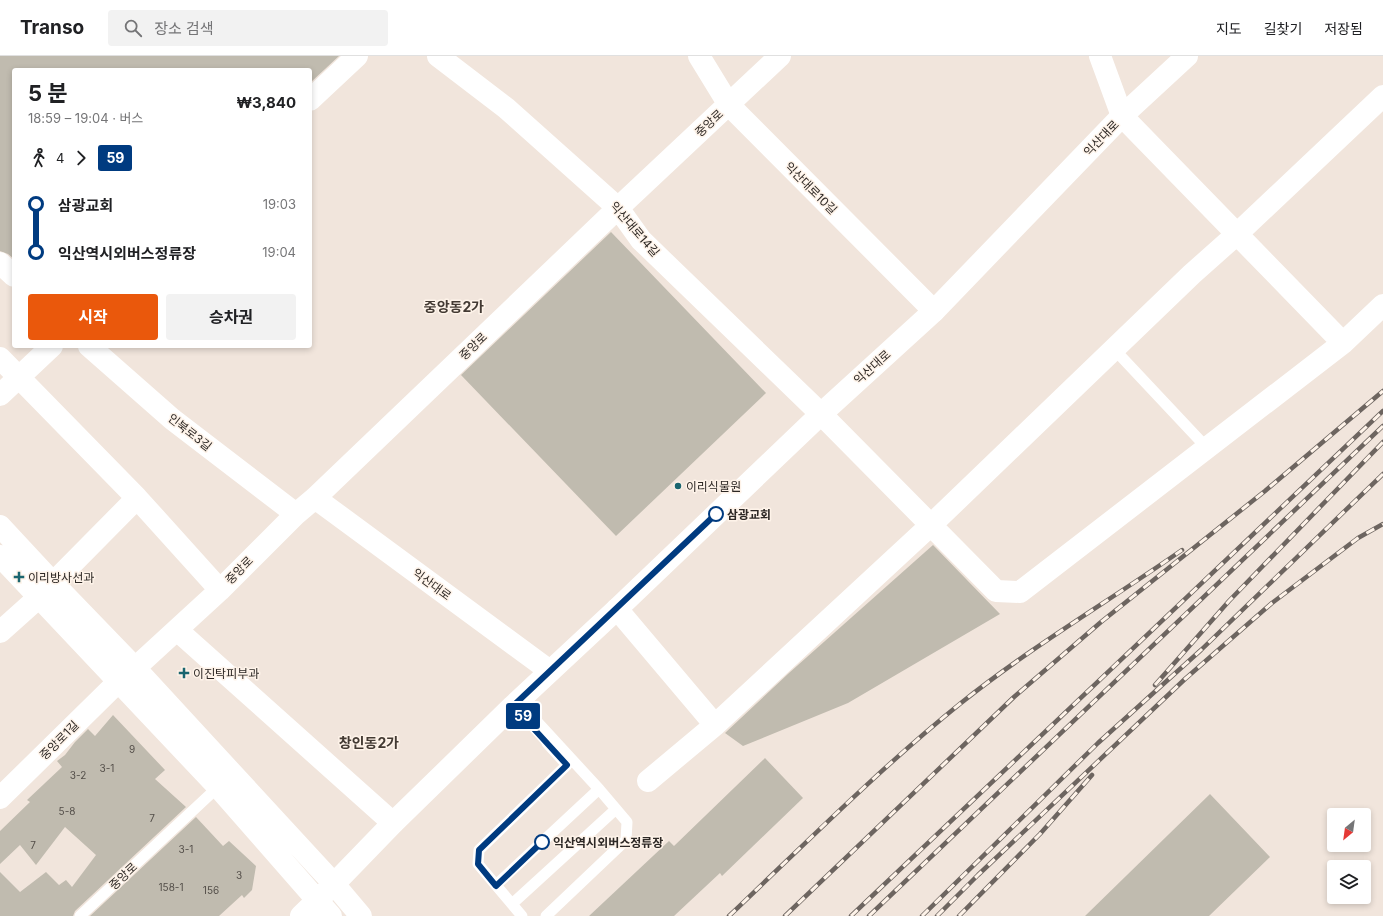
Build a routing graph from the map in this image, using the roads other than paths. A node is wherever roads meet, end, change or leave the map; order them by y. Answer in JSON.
{"nodes":[{"id":1,"x":357,"y":56,"type":"edge"},
{"id":2,"x":438,"y":56,"type":"edge"},
{"id":3,"x":698,"y":56,"type":"edge"},
{"id":4,"x":780,"y":56,"type":"edge"},
{"id":5,"x":1100,"y":56,"type":"edge"},
{"id":6,"x":1187,"y":56,"type":"edge"},
{"id":7,"x":1383,"y":96,"type":"edge"},
{"id":8,"x":312,"y":98,"type":"edge"},
{"id":9,"x":729,"y":105,"type":"junction"},
{"id":10,"x":1122,"y":116,"type":"junction"},
{"id":11,"x":618,"y":208,"type":"junction"},
{"id":12,"x":1237,"y":234,"type":"junction"},
{"id":13,"x":0,"y":263,"type":"edge"},
{"id":14,"x":12,"y":274,"type":"edge"},
{"id":15,"x":1383,"y":305,"type":"edge"},
{"id":16,"x":934,"y":311,"type":"junction"},
{"id":17,"x":1343,"y":343,"type":"junction"},
{"id":18,"x":50,"y":348,"type":"edge"},
{"id":19,"x":91,"y":348,"type":"edge"},
{"id":20,"x":1114,"y":349,"type":"junction"},
{"id":21,"x":0,"y":358,"type":"edge"},
{"id":22,"x":18,"y":378,"type":"junction"},
{"id":23,"x":0,"y":395,"type":"edge"},
{"id":24,"x":821,"y":414,"type":"junction"},
{"id":25,"x":1207,"y":448,"type":"junction"},
{"id":26,"x":137,"y":498,"type":"junction"},
{"id":27,"x":315,"y":498,"type":"junction"},
{"id":28,"x":296,"y":514,"type":"junction"},
{"id":29,"x":931,"y":525,"type":"junction"},
{"id":30,"x":0,"y":526,"type":"edge"},
{"id":31,"x":0,"y":556,"type":"edge"},
{"id":32,"x":45,"y":590,"type":"junction"},
{"id":33,"x":220,"y":590,"type":"junction"},
{"id":34,"x":617,"y":609,"type":"junction"},
{"id":35,"x":177,"y":630,"type":"junction"},
{"id":36,"x":0,"y":632,"type":"edge"},
{"id":37,"x":550,"y":671,"type":"junction"},
{"id":38,"x":127,"y":675,"type":"junction"},
{"id":39,"x":516,"y":704,"type":"junction"},
{"id":40,"x":715,"y":725,"type":"junction"},
{"id":41,"x":648,"y":781,"type":"dead end"},
{"id":42,"x":218,"y":787,"type":"junction"},
{"id":43,"x":599,"y":789,"type":"junction"},
{"id":44,"x":0,"y":798,"type":"edge"},
{"id":45,"x":616,"y":809,"type":"junction"},
{"id":46,"x":394,"y":823,"type":"junction"},
{"id":47,"x":334,"y":884,"type":"junction"},
{"id":48,"x":496,"y":886,"type":"junction"},
{"id":49,"x":512,"y":904,"type":"junction"},
{"id":50,"x":324,"y":908,"type":"edge"},
{"id":51,"x":80,"y":916,"type":"edge"},
{"id":52,"x":301,"y":916,"type":"edge"},
{"id":53,"x":361,"y":916,"type":"edge"},
{"id":54,"x":522,"y":916,"type":"edge"},
{"id":55,"x":546,"y":916,"type":"edge"}],
"edges":[{"from":1,"to":8,"type":"street"},
{"from":2,"to":11,"type":"street","name":"익산대로14길"},
{"from":3,"to":9,"type":"street","name":"익산대로10길"},
{"from":4,"to":9,"type":"street","name":"중앙로"},
{"from":5,"to":10,"type":"street"},
{"from":6,"to":10,"type":"street","name":"익산대로"},
{"from":7,"to":12,"type":"street"},
{"from":9,"to":11,"type":"street","name":"중앙로"},
{"from":9,"to":16,"type":"street","name":"익산대로10길"},
{"from":10,"to":12,"type":"street"},
{"from":10,"to":16,"type":"street","name":"익산대로"},
{"from":11,"to":24,"type":"street","name":"익산대로14길"},
{"from":11,"to":27,"type":"street","name":"중앙로"},
{"from":12,"to":17,"type":"street"},
{"from":12,"to":20,"type":"street"},
{"from":13,"to":14,"type":"street"},
{"from":15,"to":17,"type":"street","name":"익산대로14길"},
{"from":16,"to":24,"type":"street","name":"익산대로"},
{"from":17,"to":25,"type":"street","name":"익산대로14길"},
{"from":18,"to":22,"type":"street"},
{"from":19,"to":28,"type":"street","name":"인북로3길"},
{"from":20,"to":25,"type":"lane"},
{"from":20,"to":29,"type":"street"},
{"from":21,"to":22,"type":"street","name":"중앙로"},
{"from":22,"to":23,"type":"street"},
{"from":22,"to":26,"type":"street","name":"중앙로"},
{"from":24,"to":29,"type":"street","name":"익산대로14길"},
{"from":24,"to":34,"type":"street","name":"익산대로"},
{"from":25,"to":29,"type":"street","name":"익산대로14길"},
{"from":26,"to":32,"type":"street"},
{"from":26,"to":33,"type":"street","name":"중앙로"},
{"from":27,"to":28,"type":"street","name":"중앙로"},
{"from":27,"to":37,"type":"street","name":"익산대로"},
{"from":28,"to":33,"type":"street","name":"중앙로"},
{"from":29,"to":40,"type":"street"},
{"from":30,"to":32,"type":"street"},
{"from":31,"to":32,"type":"street"},
{"from":32,"to":36,"type":"street"},
{"from":32,"to":38,"type":"street"},
{"from":33,"to":35,"type":"street","name":"중앙로"},
{"from":34,"to":37,"type":"street","name":"익산대로"},
{"from":34,"to":40,"type":"street"},
{"from":35,"to":38,"type":"street","name":"중앙로"},
{"from":35,"to":46,"type":"street"},
{"from":37,"to":39,"type":"street","name":"익산대로"},
{"from":38,"to":42,"type":"street"},
{"from":38,"to":44,"type":"street","name":"중앙로1길"},
{"from":38,"to":47,"type":"street"},
{"from":39,"to":43,"type":"lane"},
{"from":39,"to":46,"type":"street","name":"익산대로"},
{"from":39,"to":48,"type":"lane"},
{"from":40,"to":41,"type":"street"},
{"from":42,"to":50,"type":"street"},
{"from":42,"to":51,"type":"lane","name":"중앙로"},
{"from":43,"to":45,"type":"lane"},
{"from":43,"to":48,"type":"lane"},
{"from":45,"to":49,"type":"lane"},
{"from":45,"to":55,"type":"lane"},
{"from":46,"to":47,"type":"street","name":"익산대로"},
{"from":47,"to":50,"type":"street","name":"익산대로"},
{"from":47,"to":53,"type":"street"},
{"from":48,"to":49,"type":"lane"},
{"from":49,"to":54,"type":"lane"},
{"from":50,"to":52,"type":"street","name":"익산대로"}]}
